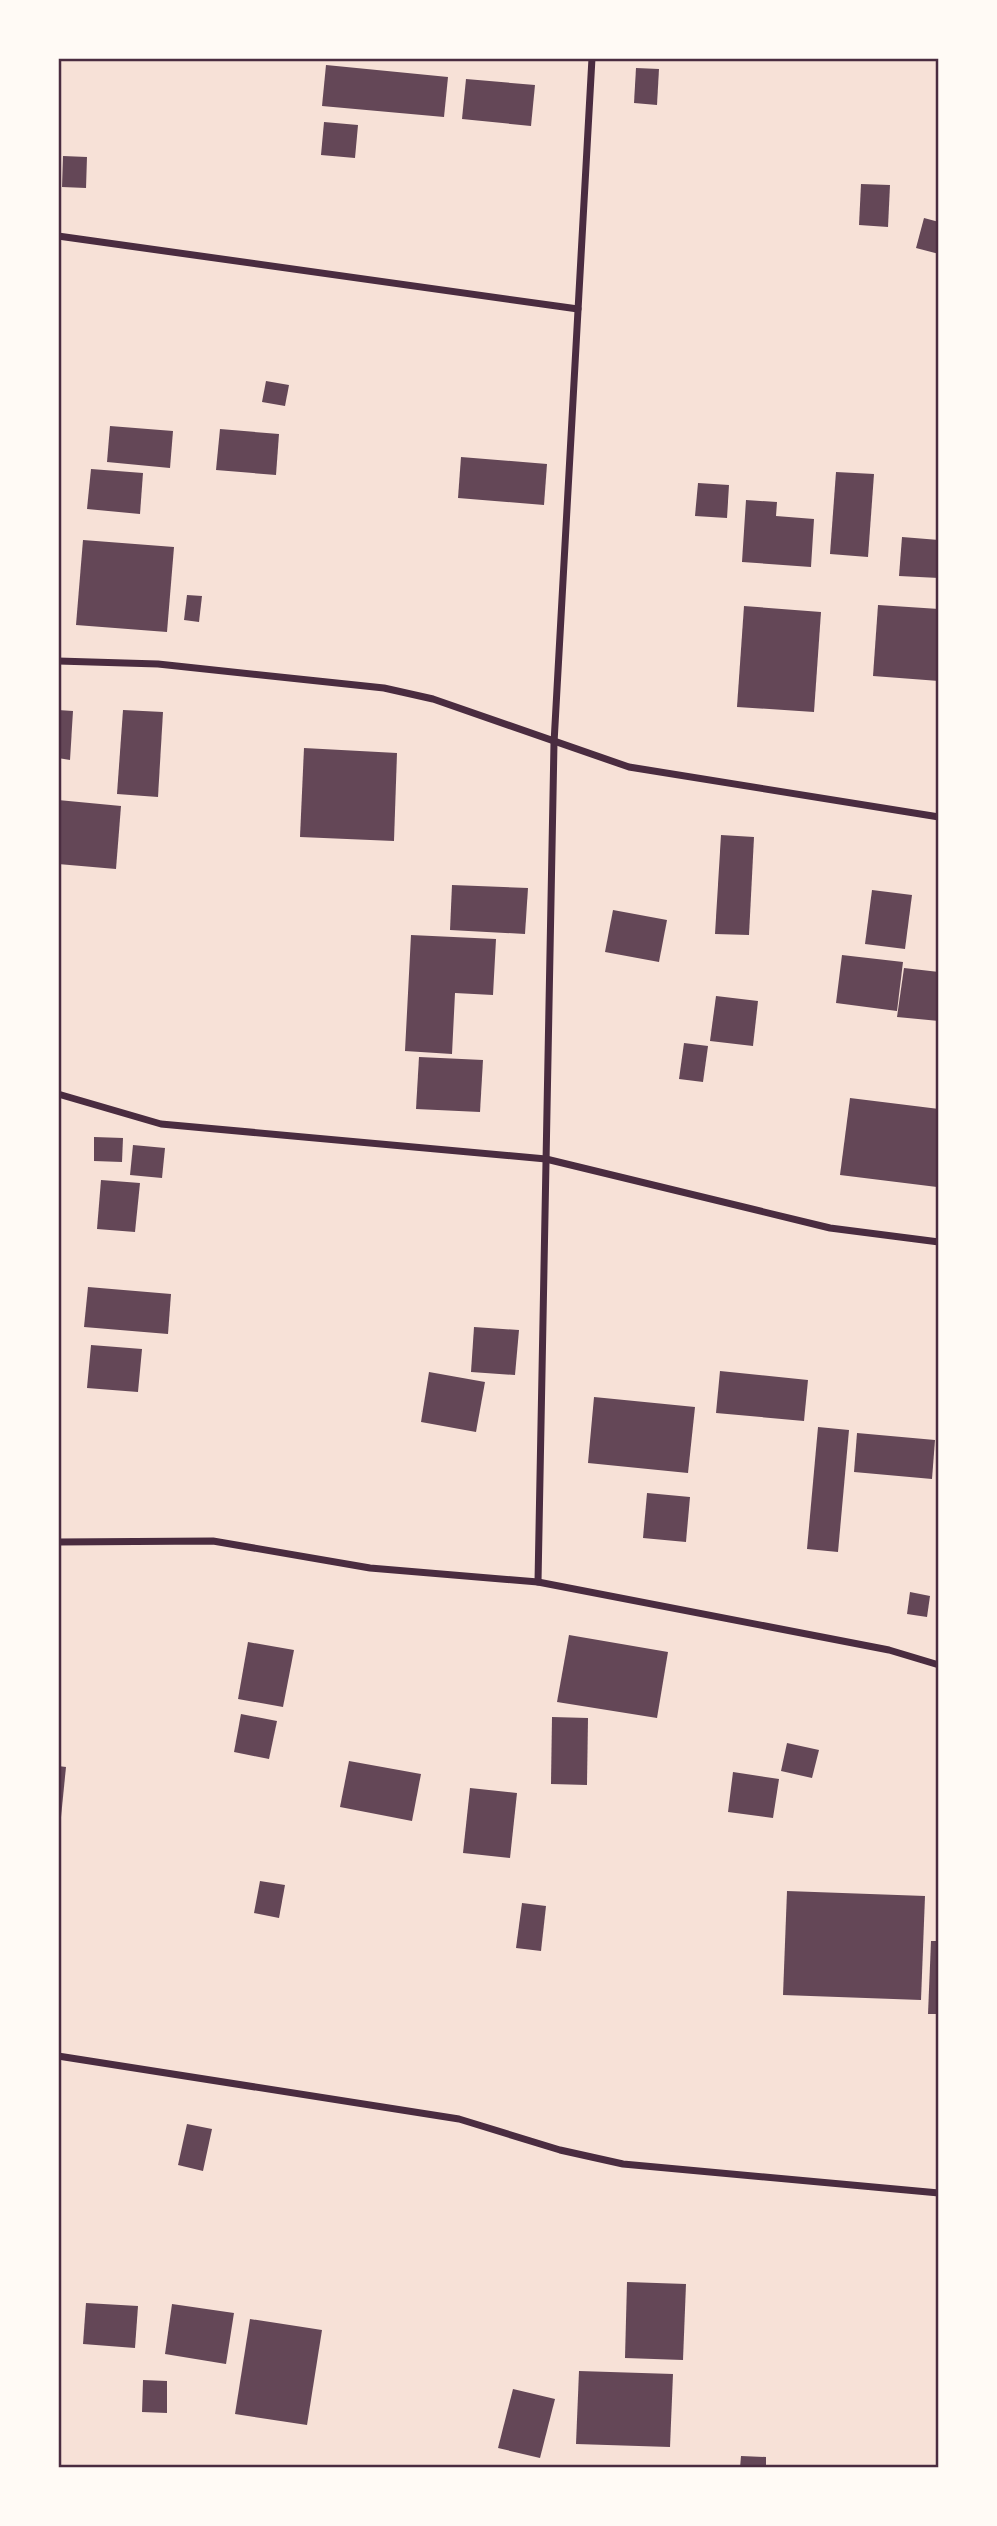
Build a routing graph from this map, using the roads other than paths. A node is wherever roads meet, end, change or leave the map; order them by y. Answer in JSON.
{"nodes":[{"id":1,"x":592,"y":58,"type":"edge"},
{"id":2,"x":58,"y":236,"type":"edge"},
{"id":3,"x":578,"y":309,"type":"junction"},
{"id":4,"x":58,"y":661,"type":"edge"},
{"id":5,"x":554,"y":743,"type":"junction"},
{"id":6,"x":939,"y":817,"type":"edge"},
{"id":7,"x":58,"y":1094,"type":"edge"},
{"id":8,"x":546,"y":1159,"type":"junction"},
{"id":9,"x":939,"y":1242,"type":"edge"},
{"id":10,"x":58,"y":1542,"type":"edge"},
{"id":11,"x":538,"y":1582,"type":"junction"},
{"id":12,"x":939,"y":1665,"type":"edge"},
{"id":13,"x":58,"y":2056,"type":"edge"},
{"id":14,"x":939,"y":2193,"type":"edge"}],
"edges":[{"from":1,"to":3,"type":"street"},
{"from":2,"to":3,"type":"street"},
{"from":3,"to":5,"type":"street"},
{"from":4,"to":5,"type":"street"},
{"from":5,"to":6,"type":"street"},
{"from":5,"to":8,"type":"street"},
{"from":7,"to":8,"type":"street"},
{"from":8,"to":9,"type":"street"},
{"from":8,"to":11,"type":"street"},
{"from":10,"to":11,"type":"street"},
{"from":11,"to":12,"type":"street"},
{"from":13,"to":14,"type":"street"}]}
